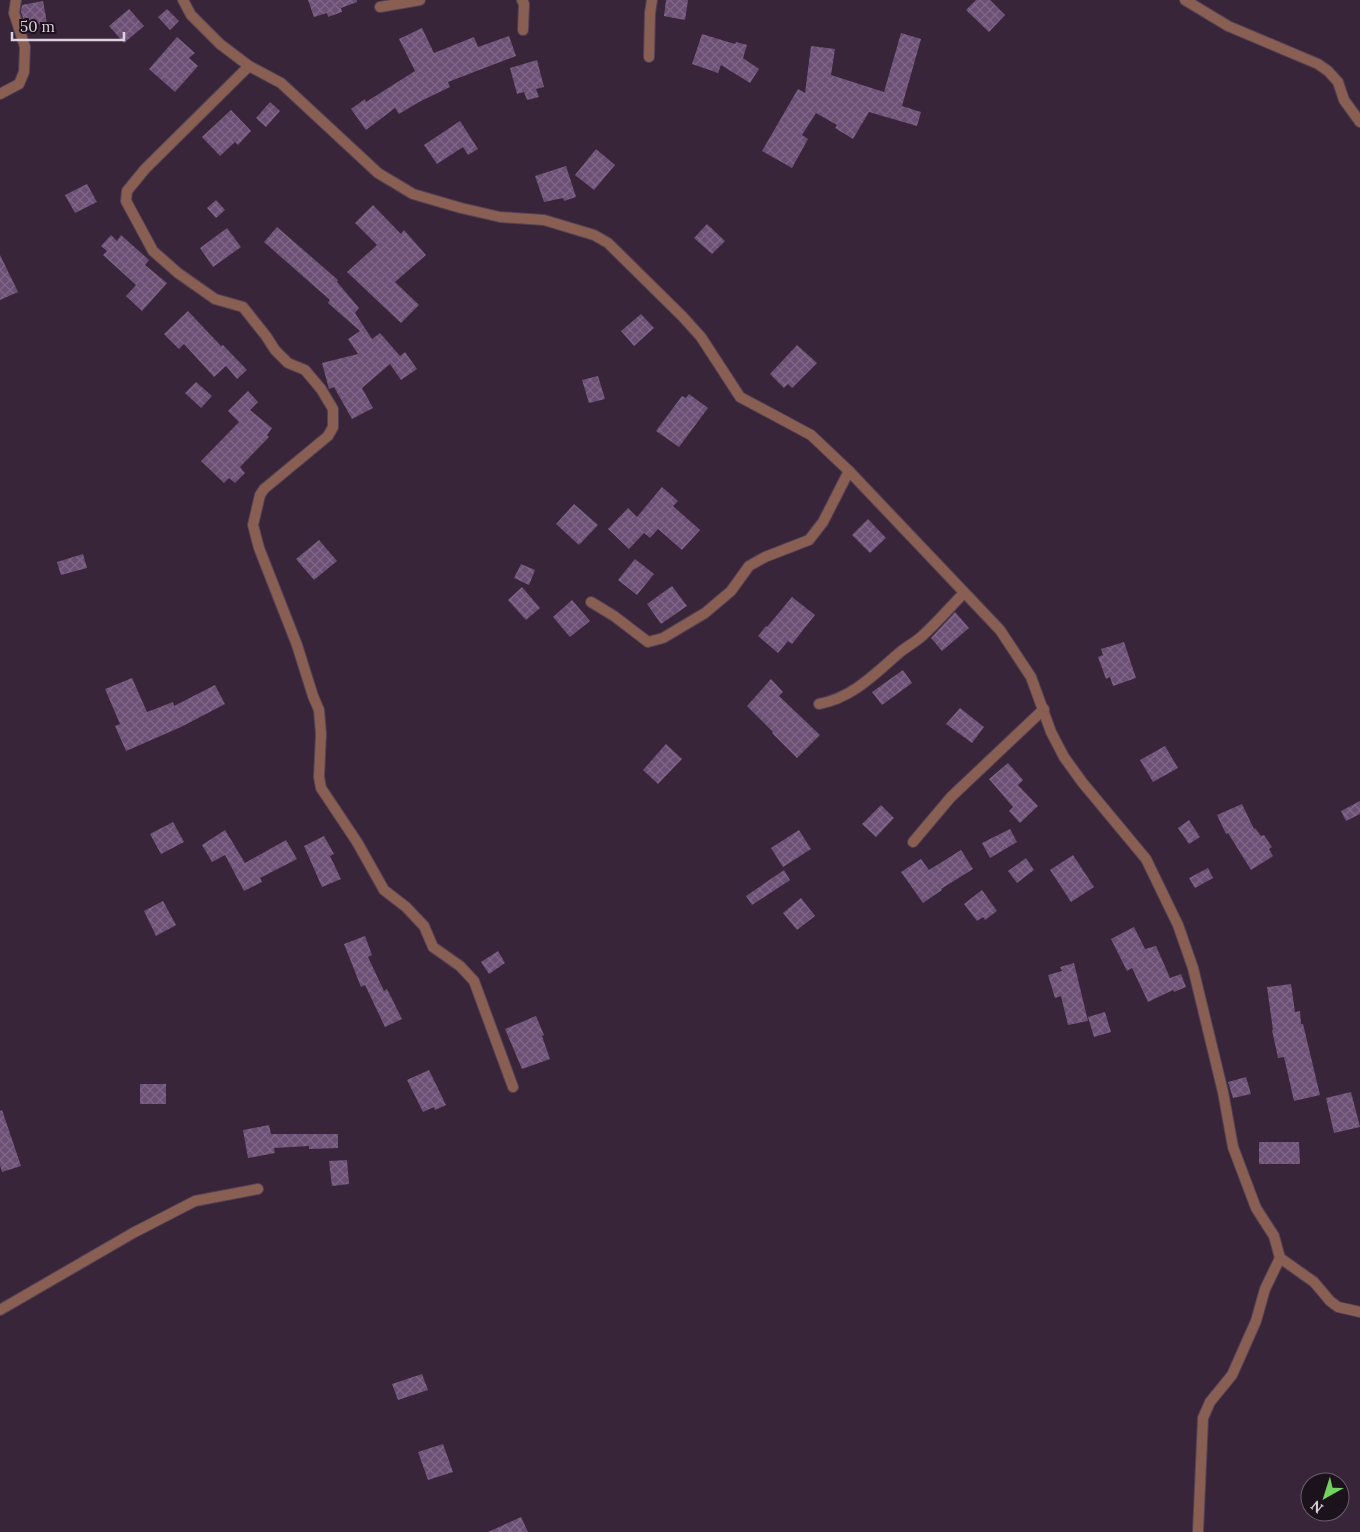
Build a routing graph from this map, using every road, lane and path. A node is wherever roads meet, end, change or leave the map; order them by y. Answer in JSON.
{"nodes":[{"id":1,"x":16,"y":0,"type":"edge"},
{"id":2,"x":183,"y":0,"type":"edge"},
{"id":3,"x":420,"y":0,"type":"edge"},
{"id":4,"x":522,"y":0,"type":"edge"},
{"id":5,"x":652,"y":0,"type":"edge"},
{"id":6,"x":1185,"y":0,"type":"edge"},
{"id":7,"x":380,"y":7,"type":"dead end"},
{"id":8,"x":522,"y":30,"type":"dead end"},
{"id":9,"x":649,"y":57,"type":"dead end"},
{"id":10,"x":249,"y":66,"type":"junction"},
{"id":11,"x":0,"y":94,"type":"edge"},
{"id":12,"x":1360,"y":122,"type":"edge"},
{"id":13,"x":849,"y":471,"type":"junction"},
{"id":14,"x":964,"y":593,"type":"junction"},
{"id":15,"x":591,"y":602,"type":"dead end"},
{"id":16,"x":819,"y":704,"type":"dead end"},
{"id":17,"x":1044,"y":709,"type":"junction"},
{"id":18,"x":913,"y":842,"type":"dead end"},
{"id":19,"x":514,"y":1087,"type":"dead end"},
{"id":20,"x":258,"y":1189,"type":"dead end"},
{"id":21,"x":1280,"y":1258,"type":"junction"},
{"id":22,"x":0,"y":1310,"type":"edge"},
{"id":23,"x":1360,"y":1312,"type":"edge"},
{"id":24,"x":1198,"y":1532,"type":"edge"}],
"edges":[{"from":1,"to":11,"type":"street"},
{"from":2,"to":10,"type":"street"},
{"from":3,"to":7,"type":"street"},
{"from":4,"to":8,"type":"street"},
{"from":5,"to":9,"type":"street"},
{"from":6,"to":12,"type":"street"},
{"from":10,"to":13,"type":"street"},
{"from":10,"to":19,"type":"street"},
{"from":13,"to":14,"type":"street"},
{"from":13,"to":15,"type":"street"},
{"from":14,"to":16,"type":"street"},
{"from":14,"to":17,"type":"street"},
{"from":17,"to":18,"type":"street"},
{"from":17,"to":21,"type":"street"},
{"from":20,"to":22,"type":"street"},
{"from":21,"to":23,"type":"street"},
{"from":21,"to":24,"type":"street"}]}
